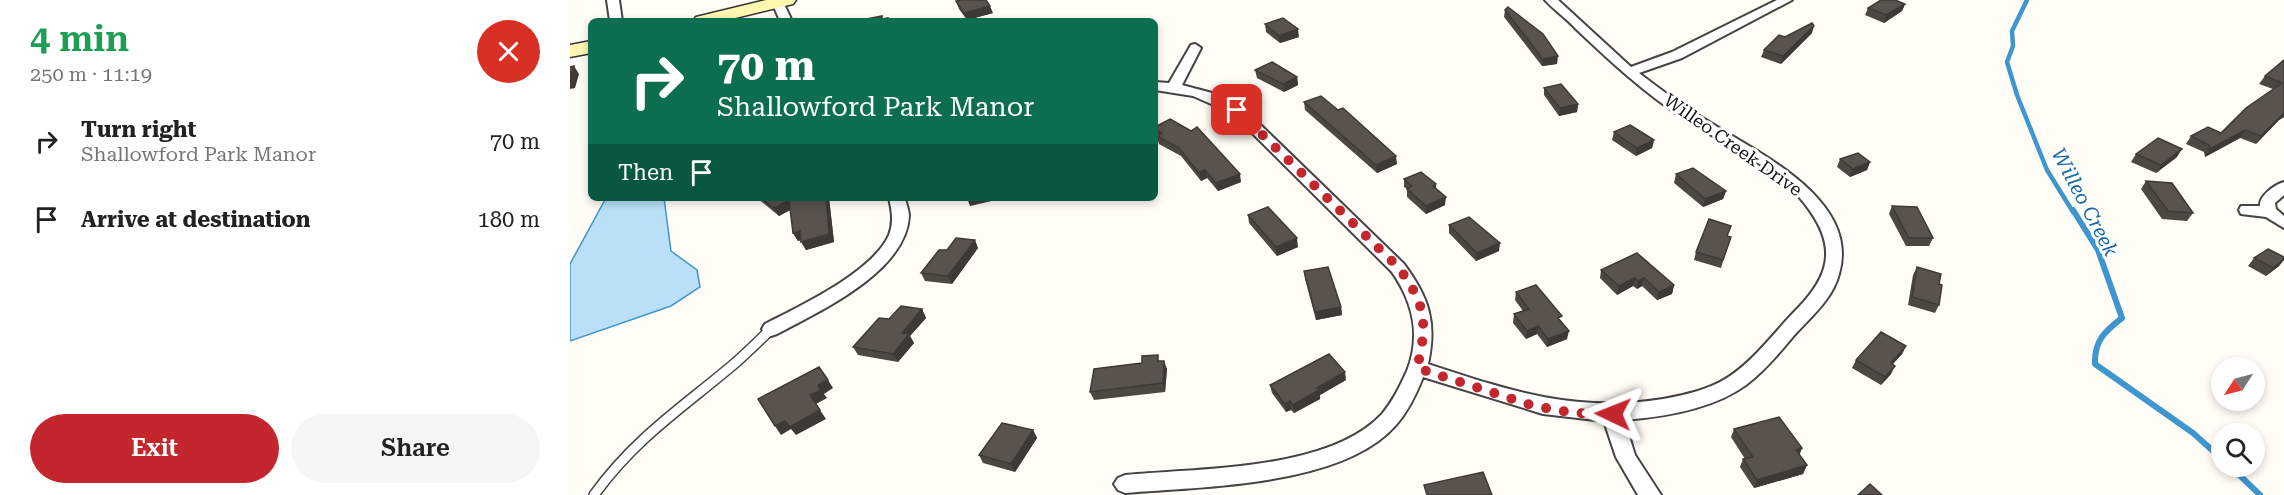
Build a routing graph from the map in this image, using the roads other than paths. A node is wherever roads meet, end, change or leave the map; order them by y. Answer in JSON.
{"nodes":[{"id":1,"x":613,"y":0,"type":"edge"},
{"id":2,"x":1551,"y":0,"type":"edge"},
{"id":3,"x":1786,"y":0,"type":"edge"},
{"id":4,"x":783,"y":1,"type":"edge"},
{"id":5,"x":616,"y":18,"type":"edge"},
{"id":6,"x":714,"y":18,"type":"edge"},
{"id":7,"x":786,"y":18,"type":"edge"},
{"id":8,"x":588,"y":48,"type":"edge"},
{"id":9,"x":1195,"y":48,"type":"dead end"},
{"id":10,"x":570,"y":51,"type":"edge"},
{"id":11,"x":1629,"y":72,"type":"junction"},
{"id":12,"x":1158,"y":86,"type":"edge"},
{"id":13,"x":1174,"y":87,"type":"junction"},
{"id":14,"x":2284,"y":187,"type":"edge"},
{"id":15,"x":898,"y":201,"type":"edge"},
{"id":16,"x":2247,"y":210,"type":"dead end"},
{"id":17,"x":2270,"y":212,"type":"junction"},
{"id":18,"x":2284,"y":223,"type":"edge"},
{"id":19,"x":771,"y":329,"type":"joint"},
{"id":20,"x":1417,"y":368,"type":"junction"},
{"id":21,"x":1613,"y":414,"type":"junction"},
{"id":22,"x":1125,"y":484,"type":"dead end"},
{"id":23,"x":594,"y":495,"type":"edge"},
{"id":24,"x":1650,"y":495,"type":"edge"}],
"edges":[{"from":1,"to":5,"type":"street"},
{"from":2,"to":11,"type":"street","name":"Willeo Creek Drive"},
{"from":3,"to":11,"type":"street"},
{"from":4,"to":6,"type":"street"},
{"from":4,"to":7,"type":"street"},
{"from":8,"to":10,"type":"street"},
{"from":9,"to":13,"type":"street"},
{"from":11,"to":21,"type":"street","name":"Willeo Creek Drive"},
{"from":12,"to":13,"type":"street"},
{"from":13,"to":20,"type":"street"},
{"from":14,"to":17,"type":"street"},
{"from":15,"to":19,"type":"street"},
{"from":16,"to":17,"type":"street"},
{"from":17,"to":18,"type":"street"},
{"from":19,"to":23,"type":"lane"},
{"from":20,"to":21,"type":"street","name":"Willeo Creek Drive"},
{"from":20,"to":22,"type":"street"},
{"from":21,"to":24,"type":"street"}]}
